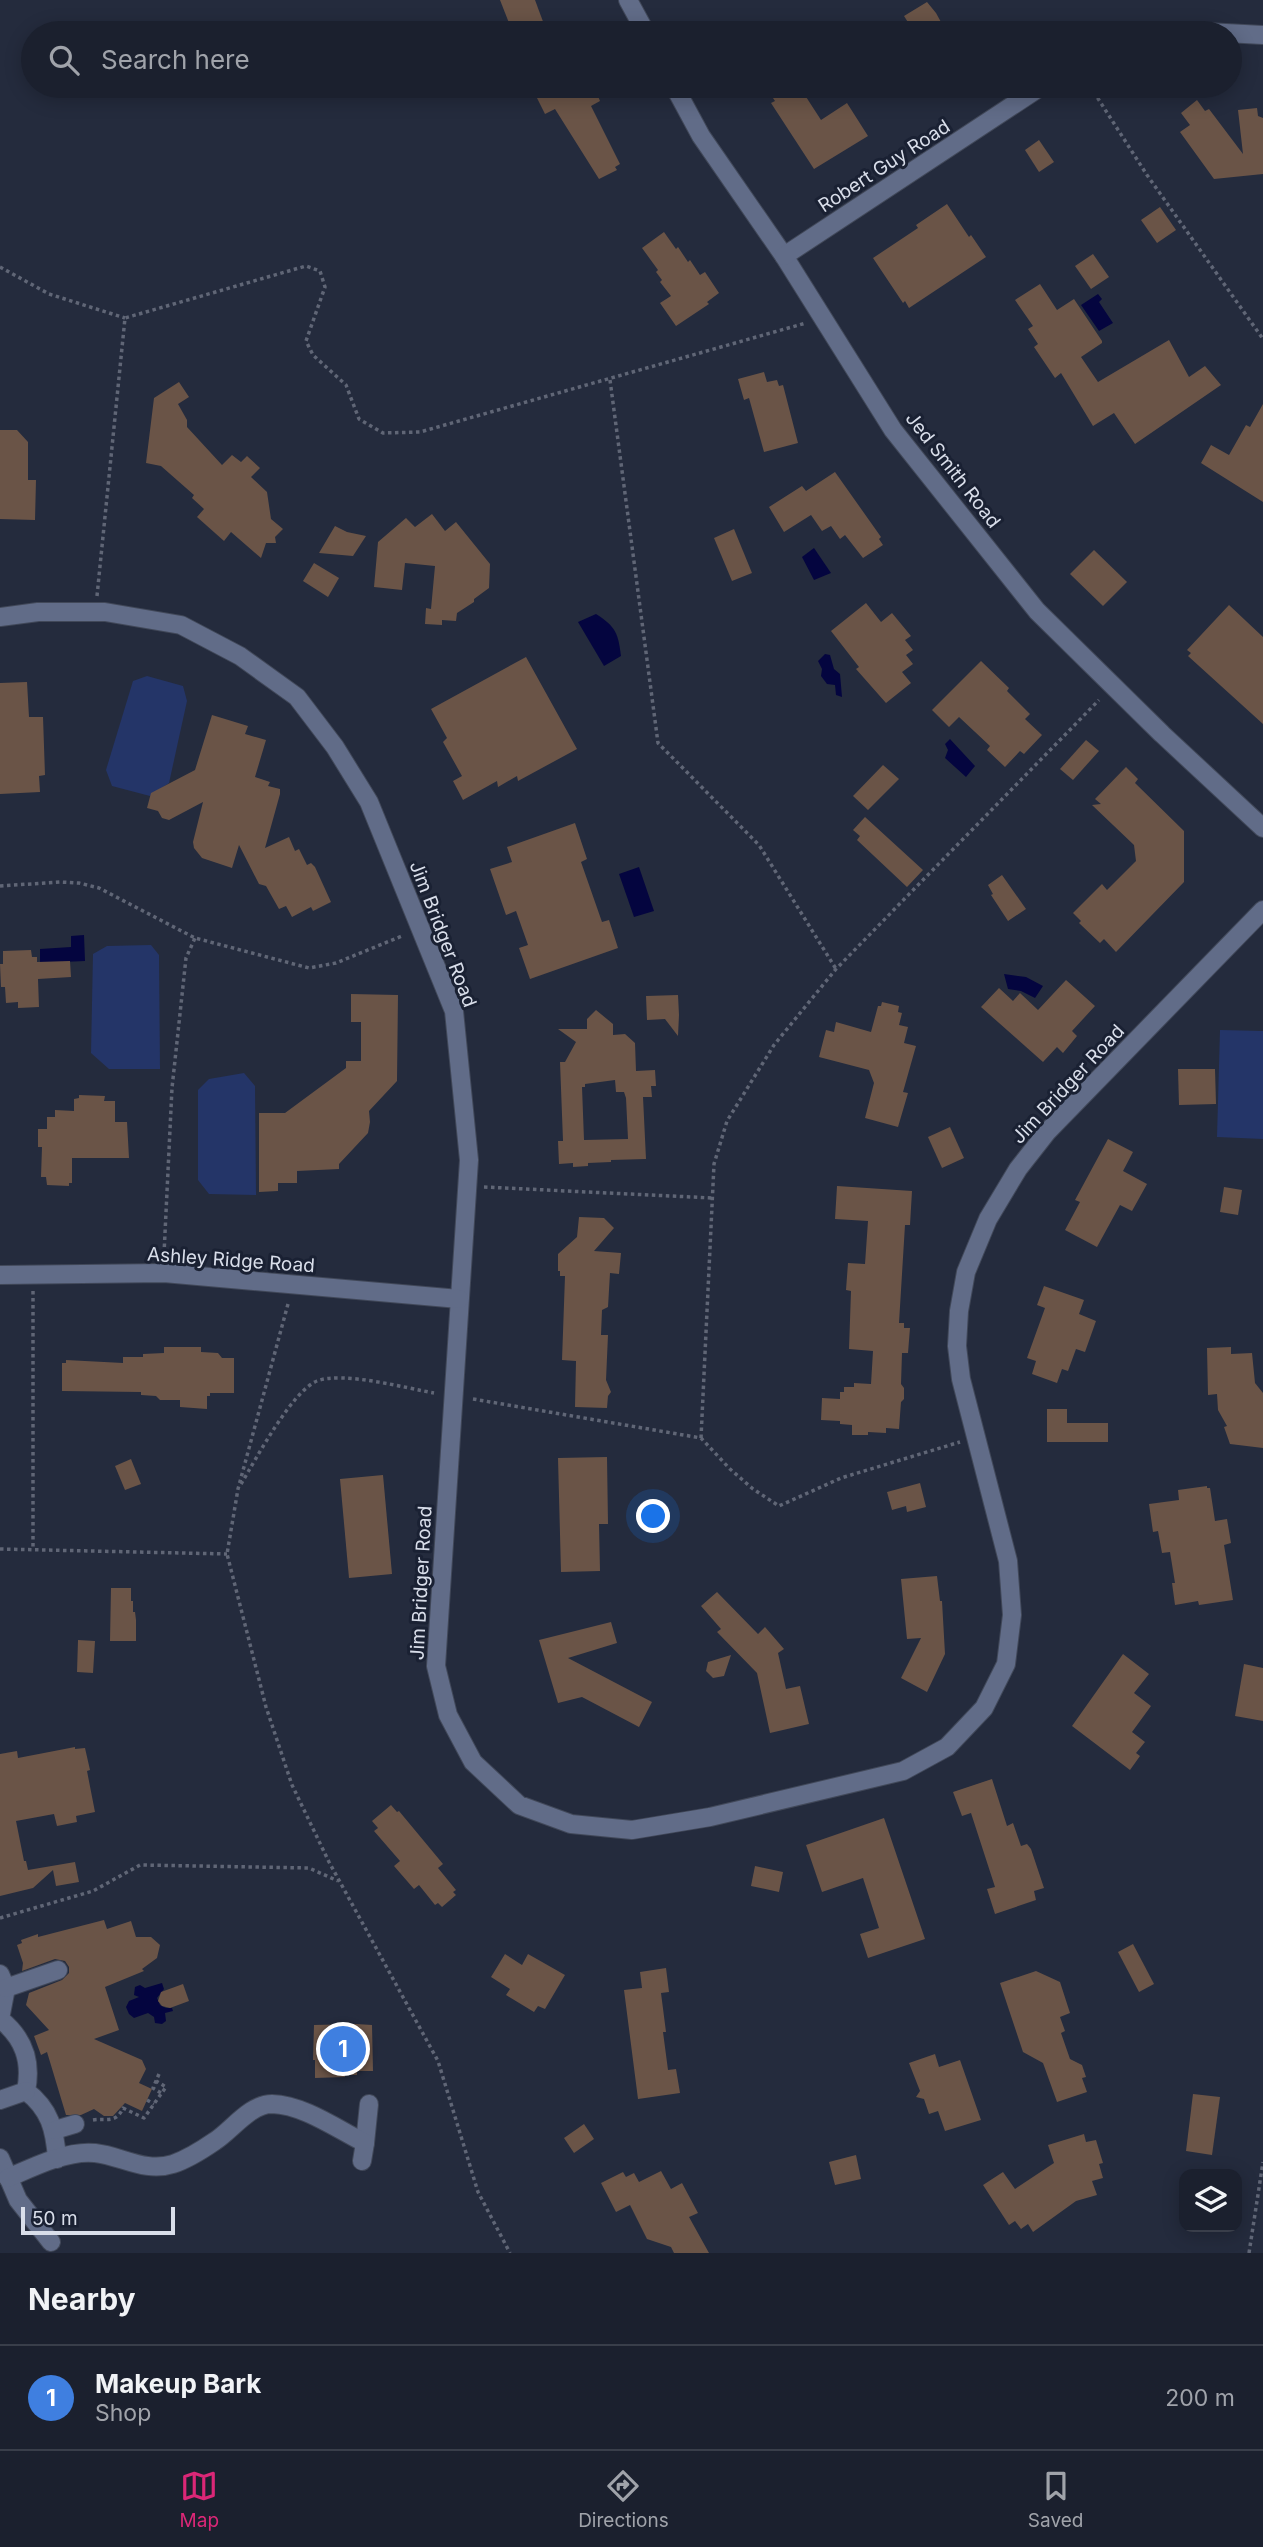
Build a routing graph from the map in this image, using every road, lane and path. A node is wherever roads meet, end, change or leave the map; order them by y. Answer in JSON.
{"nodes":[{"id":1,"x":628,"y":0,"type":"edge"},
{"id":2,"x":639,"y":21,"type":"edge"},
{"id":3,"x":1242,"y":34,"type":"edge"},
{"id":4,"x":1263,"y":35,"type":"edge"},
{"id":5,"x":680,"y":98,"type":"edge"},
{"id":6,"x":1024,"y":98,"type":"edge"},
{"id":7,"x":1098,"y":98,"type":"edge"},
{"id":8,"x":784,"y":257,"type":"junction"},
{"id":9,"x":0,"y":267,"type":"edge"},
{"id":10,"x":125,"y":318,"type":"junction"},
{"id":11,"x":821,"y":318,"type":"junction"},
{"id":12,"x":1263,"y":339,"type":"edge"},
{"id":13,"x":610,"y":380,"type":"junction"},
{"id":14,"x":96,"y":612,"type":"junction"},
{"id":15,"x":0,"y":617,"type":"edge"},
{"id":16,"x":1099,"y":700,"type":"dead end"},
{"id":17,"x":1263,"y":828,"type":"edge"},
{"id":18,"x":0,"y":886,"type":"edge"},
{"id":19,"x":1263,"y":910,"type":"edge"},
{"id":20,"x":420,"y":929,"type":"junction"},
{"id":21,"x":195,"y":938,"type":"junction"},
{"id":22,"x":836,"y":969,"type":"junction"},
{"id":23,"x":467,"y":1186,"type":"junction"},
{"id":24,"x":712,"y":1198,"type":"junction"},
{"id":25,"x":164,"y":1273,"type":"junction"},
{"id":26,"x":0,"y":1275,"type":"edge"},
{"id":27,"x":33,"y":1275,"type":"junction"},
{"id":28,"x":294,"y":1285,"type":"junction"},
{"id":29,"x":459,"y":1299,"type":"junction"},
{"id":30,"x":975,"y":1437,"type":"junction"},
{"id":31,"x":0,"y":1549,"type":"edge"},
{"id":32,"x":33,"y":1550,"type":"junction"},
{"id":33,"x":227,"y":1554,"type":"junction"},
{"id":34,"x":340,"y":1882,"type":"junction"},
{"id":35,"x":0,"y":1918,"type":"edge"},
{"id":36,"x":58,"y":1970,"type":"dead end"},
{"id":37,"x":3,"y":1981,"type":"edge"},
{"id":38,"x":0,"y":2019,"type":"edge"},
{"id":39,"x":159,"y":2074,"type":"dead end"},
{"id":40,"x":26,"y":2091,"type":"junction"},
{"id":41,"x":148,"y":2100,"type":"dead end"},
{"id":42,"x":0,"y":2101,"type":"edge"},
{"id":43,"x":154,"y":2104,"type":"junction"},
{"id":44,"x":369,"y":2104,"type":"dead end"},
{"id":45,"x":75,"y":2124,"type":"joint"},
{"id":46,"x":55,"y":2130,"type":"junction"},
{"id":47,"x":0,"y":2158,"type":"edge"},
{"id":48,"x":57,"y":2159,"type":"junction"},
{"id":49,"x":1263,"y":2162,"type":"edge"},
{"id":50,"x":8,"y":2178,"type":"junction"},
{"id":51,"x":51,"y":2242,"type":"dead end"},
{"id":52,"x":510,"y":2253,"type":"edge"},
{"id":53,"x":1249,"y":2253,"type":"edge"}],
"edges":[{"from":1,"to":2,"type":"street"},
{"from":3,"to":4,"type":"street"},
{"from":5,"to":8,"type":"street","name":"Jed Smith Road"},
{"from":6,"to":8,"type":"street","name":"Robert Guy Road"},
{"from":7,"to":12,"type":"path"},
{"from":8,"to":11,"type":"street","name":"Jed Smith Road"},
{"from":9,"to":10,"type":"path"},
{"from":10,"to":13,"type":"path"},
{"from":10,"to":14,"type":"path"},
{"from":11,"to":13,"type":"path"},
{"from":11,"to":17,"type":"street","name":"Jed Smith Road"},
{"from":13,"to":22,"type":"path"},
{"from":14,"to":15,"type":"street","name":"Jim Bridger Road"},
{"from":14,"to":20,"type":"street","name":"Jim Bridger Road"},
{"from":16,"to":22,"type":"path"},
{"from":18,"to":21,"type":"path"},
{"from":19,"to":30,"type":"street","name":"Jim Bridger Road"},
{"from":20,"to":21,"type":"path"},
{"from":20,"to":23,"type":"street","name":"Jim Bridger Road"},
{"from":21,"to":25,"type":"path"},
{"from":22,"to":24,"type":"path"},
{"from":23,"to":24,"type":"path"},
{"from":23,"to":29,"type":"street","name":"Jim Bridger Road"},
{"from":24,"to":30,"type":"path"},
{"from":25,"to":27,"type":"street","name":"Ashley Ridge Road"},
{"from":25,"to":28,"type":"street","name":"Ashley Ridge Road"},
{"from":26,"to":27,"type":"street","name":"Ashley Ridge Road"},
{"from":27,"to":32,"type":"path"},
{"from":28,"to":29,"type":"street","name":"Ashley Ridge Road"},
{"from":28,"to":33,"type":"path"},
{"from":29,"to":30,"type":"street","name":"Jim Bridger Road"},
{"from":31,"to":32,"type":"path"},
{"from":32,"to":33,"type":"path"},
{"from":33,"to":34,"type":"path"},
{"from":34,"to":35,"type":"path"},
{"from":34,"to":52,"type":"path"},
{"from":36,"to":37,"type":"street"},
{"from":37,"to":38,"type":"street"},
{"from":38,"to":40,"type":"street"},
{"from":39,"to":43,"type":"path"},
{"from":40,"to":42,"type":"street"},
{"from":40,"to":46,"type":"street"},
{"from":41,"to":43,"type":"path"},
{"from":43,"to":45,"type":"path"},
{"from":44,"to":48,"type":"street"},
{"from":45,"to":46,"type":"street"},
{"from":46,"to":48,"type":"street"},
{"from":47,"to":50,"type":"street"},
{"from":48,"to":50,"type":"street"},
{"from":49,"to":53,"type":"path"},
{"from":50,"to":51,"type":"street"}]}
